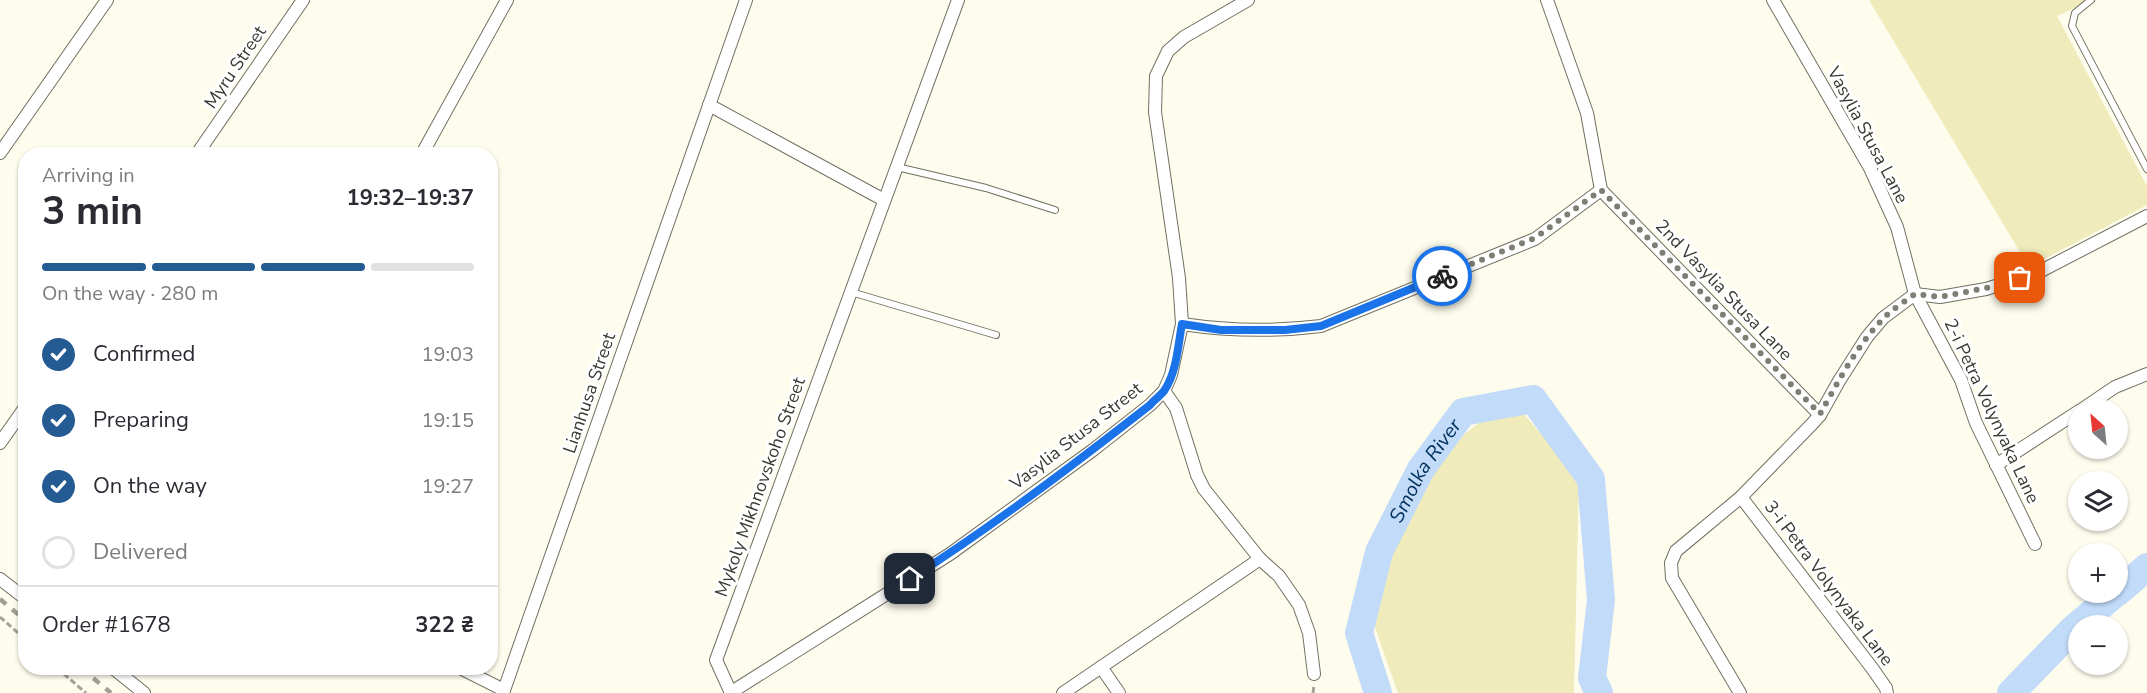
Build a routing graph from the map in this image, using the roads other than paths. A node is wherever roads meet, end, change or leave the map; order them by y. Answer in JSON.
{"nodes":[{"id":1,"x":107,"y":0,"type":"edge"},
{"id":2,"x":303,"y":0,"type":"edge"},
{"id":3,"x":507,"y":0,"type":"edge"},
{"id":4,"x":746,"y":0,"type":"edge"},
{"id":5,"x":958,"y":0,"type":"edge"},
{"id":6,"x":1248,"y":0,"type":"edge"},
{"id":7,"x":1547,"y":0,"type":"edge"},
{"id":8,"x":1773,"y":0,"type":"edge"},
{"id":9,"x":2091,"y":0,"type":"edge"},
{"id":10,"x":2079,"y":3,"type":"edge"},
{"id":11,"x":709,"y":105,"type":"junction"},
{"id":12,"x":202,"y":147,"type":"edge"},
{"id":13,"x":426,"y":147,"type":"edge"},
{"id":14,"x":0,"y":153,"type":"edge"},
{"id":15,"x":897,"y":167,"type":"junction"},
{"id":16,"x":2147,"y":169,"type":"edge"},
{"id":17,"x":1601,"y":190,"type":"junction"},
{"id":18,"x":884,"y":200,"type":"junction"},
{"id":19,"x":1055,"y":210,"type":"dead end"},
{"id":20,"x":2147,"y":216,"type":"edge"},
{"id":21,"x":850,"y":292,"type":"junction"},
{"id":22,"x":1915,"y":294,"type":"junction"},
{"id":23,"x":1182,"y":324,"type":"junction"},
{"id":24,"x":996,"y":335,"type":"dead end"},
{"id":25,"x":2147,"y":374,"type":"edge"},
{"id":26,"x":1164,"y":391,"type":"junction"},
{"id":27,"x":2097,"y":399,"type":"edge"},
{"id":28,"x":1820,"y":414,"type":"junction"},
{"id":29,"x":18,"y":417,"type":"edge"},
{"id":30,"x":2068,"y":418,"type":"edge"},
{"id":31,"x":0,"y":443,"type":"edge"},
{"id":32,"x":1996,"y":465,"type":"junction"},
{"id":33,"x":1741,"y":497,"type":"junction"},
{"id":34,"x":2035,"y":544,"type":"dead end"},
{"id":35,"x":1260,"y":559,"type":"junction"},
{"id":36,"x":0,"y":579,"type":"edge"},
{"id":37,"x":18,"y":593,"type":"edge"},
{"id":38,"x":1101,"y":667,"type":"junction"},
{"id":39,"x":1314,"y":674,"type":"dead end"},
{"id":40,"x":122,"y":675,"type":"edge"},
{"id":41,"x":473,"y":675,"type":"edge"},
{"id":42,"x":504,"y":692,"type":"edge"},
{"id":43,"x":144,"y":693,"type":"edge"},
{"id":44,"x":730,"y":693,"type":"edge"},
{"id":45,"x":1063,"y":693,"type":"edge"},
{"id":46,"x":1119,"y":693,"type":"edge"},
{"id":47,"x":1740,"y":693,"type":"edge"},
{"id":48,"x":1887,"y":693,"type":"edge"}],
"edges":[{"from":1,"to":14,"type":"street"},
{"from":2,"to":12,"type":"street","name":"Myru Street"},
{"from":3,"to":13,"type":"street"},
{"from":4,"to":11,"type":"street","name":"Lianhusa Street"},
{"from":5,"to":15,"type":"street","name":"Mykoly Mikhnovskoho Street"},
{"from":6,"to":23,"type":"street","name":"Vasylia Stusa Street"},
{"from":7,"to":17,"type":"street"},
{"from":8,"to":22,"type":"street","name":"Vasylia Stusa Lane"},
{"from":9,"to":10,"type":"lane"},
{"from":10,"to":16,"type":"lane"},
{"from":11,"to":18,"type":"street"},
{"from":11,"to":42,"type":"street","name":"Lianhusa Street"},
{"from":15,"to":18,"type":"street","name":"Mykoly Mikhnovskoho Street"},
{"from":15,"to":19,"type":"lane"},
{"from":17,"to":23,"type":"street"},
{"from":17,"to":28,"type":"street","name":"2nd Vasylia Stusa Lane"},
{"from":18,"to":21,"type":"street","name":"Mykoly Mikhnovskoho Street"},
{"from":20,"to":22,"type":"street"},
{"from":21,"to":24,"type":"lane"},
{"from":21,"to":44,"type":"street","name":"Mykoly Mikhnovskoho Street"},
{"from":22,"to":28,"type":"street"},
{"from":22,"to":32,"type":"street","name":"2-i Petra Volynyaka Lane"},
{"from":23,"to":26,"type":"street","name":"Vasylia Stusa Street"},
{"from":25,"to":27,"type":"street"},
{"from":26,"to":35,"type":"street"},
{"from":26,"to":44,"type":"street","name":"Vasylia Stusa Street"},
{"from":28,"to":33,"type":"street"},
{"from":29,"to":31,"type":"street"},
{"from":30,"to":32,"type":"street"},
{"from":32,"to":34,"type":"street","name":"2-i Petra Volynyaka Lane"},
{"from":33,"to":47,"type":"street"},
{"from":33,"to":48,"type":"street","name":"3-i Petra Volynyaka Lane"},
{"from":35,"to":38,"type":"street"},
{"from":35,"to":39,"type":"street"},
{"from":36,"to":37,"type":"street"},
{"from":38,"to":45,"type":"street"},
{"from":38,"to":46,"type":"street"},
{"from":40,"to":43,"type":"street"},
{"from":41,"to":42,"type":"street"}]}
